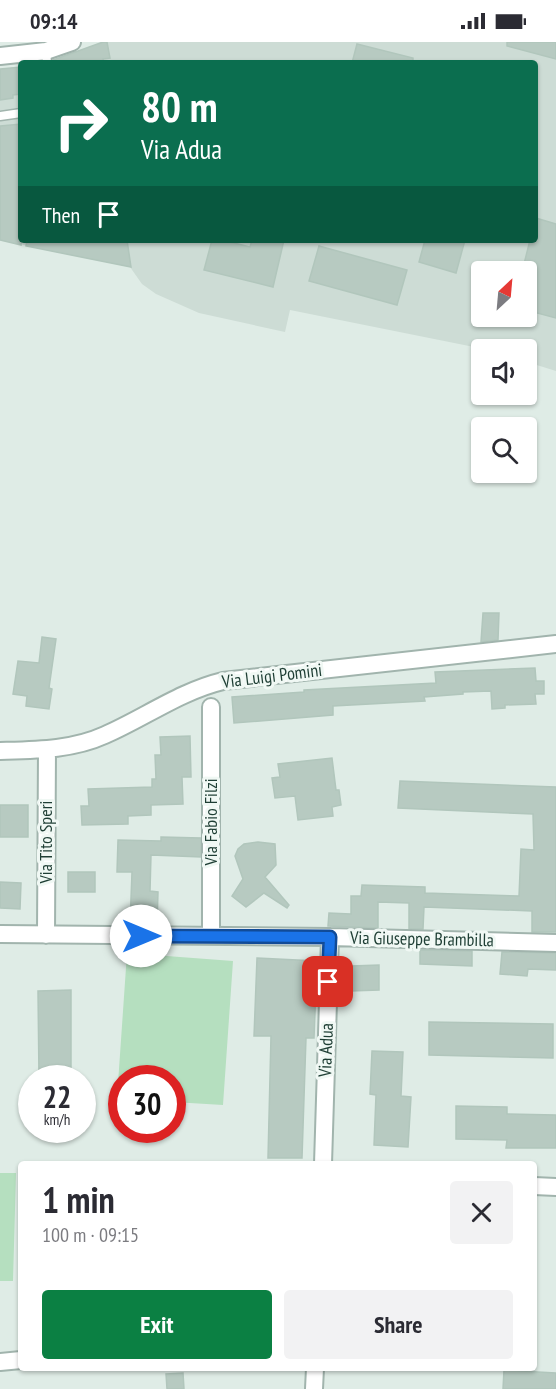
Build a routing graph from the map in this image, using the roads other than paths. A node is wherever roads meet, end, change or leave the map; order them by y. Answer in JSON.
{"nodes":[{"id":1,"x":72,"y":42,"type":"edge"},
{"id":2,"x":0,"y":56,"type":"edge"},
{"id":3,"x":47,"y":57,"type":"edge"},
{"id":4,"x":18,"y":113,"type":"edge"},
{"id":5,"x":0,"y":116,"type":"edge"},
{"id":6,"x":556,"y":644,"type":"edge"},
{"id":7,"x":211,"y":707,"type":"dead end"},
{"id":8,"x":47,"y":749,"type":"junction"},
{"id":9,"x":0,"y":751,"type":"edge"},
{"id":10,"x":0,"y":934,"type":"edge"},
{"id":11,"x":46,"y":935,"type":"junction"},
{"id":12,"x":212,"y":936,"type":"junction"},
{"id":13,"x":330,"y":937,"type":"junction"},
{"id":14,"x":556,"y":943,"type":"edge"},
{"id":15,"x":323,"y":1161,"type":"edge"},
{"id":16,"x":537,"y":1186,"type":"edge"},
{"id":17,"x":556,"y":1188,"type":"edge"},
{"id":18,"x":18,"y":1360,"type":"edge"},
{"id":19,"x":0,"y":1362,"type":"edge"},
{"id":20,"x":315,"y":1371,"type":"edge"},
{"id":21,"x":314,"y":1389,"type":"edge"}],
"edges":[{"from":1,"to":3,"type":"street"},
{"from":2,"to":3,"type":"street"},
{"from":4,"to":5,"type":"lane"},
{"from":6,"to":8,"type":"street","name":"Via Luigi Pomini"},
{"from":7,"to":12,"type":"street","name":"Via Fabio Filzi"},
{"from":8,"to":9,"type":"street","name":"Via Luigi Pomini"},
{"from":8,"to":11,"type":"street","name":"Via Tito Speri"},
{"from":10,"to":11,"type":"street","name":"Via Giuseppe Brambilla"},
{"from":11,"to":12,"type":"street","name":"Via Giuseppe Brambilla"},
{"from":12,"to":13,"type":"street","name":"Via Giuseppe Brambilla"},
{"from":13,"to":14,"type":"street","name":"Via Giuseppe Brambilla"},
{"from":13,"to":15,"type":"street","name":"Via Adua"},
{"from":16,"to":17,"type":"street"},
{"from":18,"to":19,"type":"street"},
{"from":20,"to":21,"type":"street"}]}
